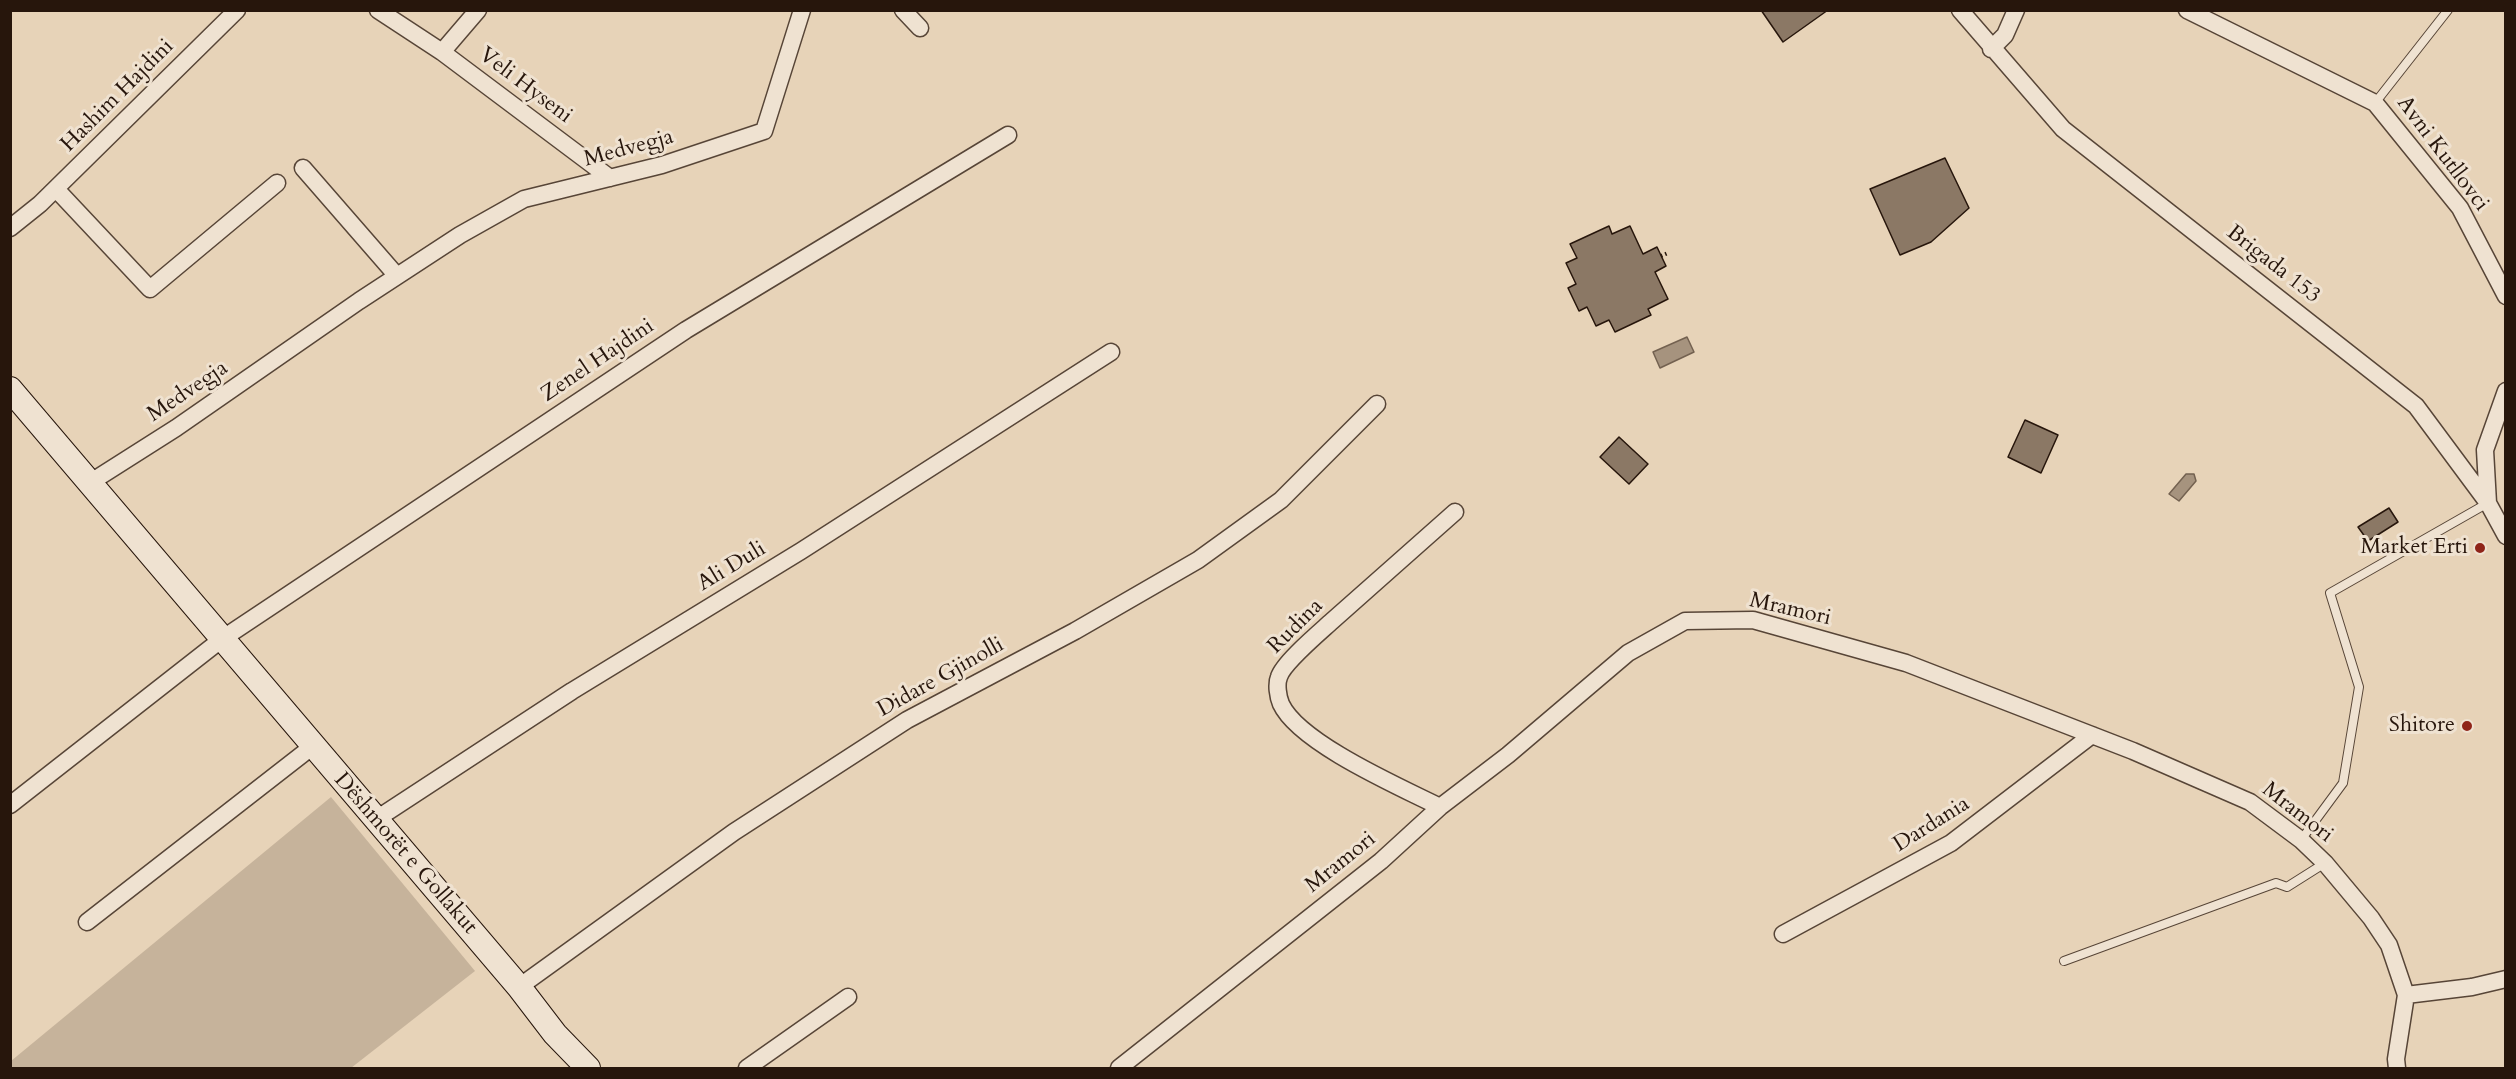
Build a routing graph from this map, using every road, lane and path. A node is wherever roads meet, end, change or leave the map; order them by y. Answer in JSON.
{"nodes":[{"id":1,"x":237,"y":10,"type":"edge"},
{"id":2,"x":378,"y":10,"type":"edge"},
{"id":3,"x":478,"y":10,"type":"edge"},
{"id":4,"x":802,"y":10,"type":"edge"},
{"id":5,"x":903,"y":10,"type":"edge"},
{"id":6,"x":1960,"y":10,"type":"edge"},
{"id":7,"x":2016,"y":10,"type":"edge"},
{"id":8,"x":2187,"y":10,"type":"edge"},
{"id":9,"x":2448,"y":10,"type":"edge"},
{"id":10,"x":920,"y":28,"type":"dead end"},
{"id":11,"x":1991,"y":49,"type":"junction"},
{"id":12,"x":442,"y":52,"type":"junction"},
{"id":13,"x":2375,"y":102,"type":"junction"},
{"id":14,"x":1008,"y":135,"type":"dead end"},
{"id":15,"x":303,"y":168,"type":"dead end"},
{"id":16,"x":610,"y":178,"type":"junction"},
{"id":17,"x":277,"y":183,"type":"dead end"},
{"id":18,"x":56,"y":189,"type":"junction"},
{"id":19,"x":10,"y":228,"type":"edge"},
{"id":20,"x":1668,"y":254,"type":"dead end"},
{"id":21,"x":1661,"y":256,"type":"dead end"},
{"id":22,"x":397,"y":276,"type":"junction"},
{"id":23,"x":2505,"y":296,"type":"edge"},
{"id":24,"x":1111,"y":352,"type":"dead end"},
{"id":25,"x":10,"y":389,"type":"edge"},
{"id":26,"x":2505,"y":391,"type":"edge"},
{"id":27,"x":1377,"y":404,"type":"dead end"},
{"id":28,"x":91,"y":482,"type":"junction"},
{"id":29,"x":2488,"y":503,"type":"junction"},
{"id":30,"x":1455,"y":512,"type":"dead end"},
{"id":31,"x":2505,"y":536,"type":"edge"},
{"id":32,"x":222,"y":639,"type":"junction"},
{"id":33,"x":2092,"y":735,"type":"junction"},
{"id":34,"x":313,"y":746,"type":"junction"},
{"id":35,"x":10,"y":805,"type":"edge"},
{"id":36,"x":1440,"y":807,"type":"junction"},
{"id":37,"x":375,"y":820,"type":"junction"},
{"id":38,"x":2301,"y":840,"type":"junction"},
{"id":39,"x":2325,"y":863,"type":"junction"},
{"id":40,"x":87,"y":922,"type":"dead end"},
{"id":41,"x":1783,"y":934,"type":"dead end"},
{"id":42,"x":2064,"y":962,"type":"dead end"},
{"id":43,"x":2505,"y":979,"type":"edge"},
{"id":44,"x":519,"y":987,"type":"junction"},
{"id":45,"x":2406,"y":995,"type":"junction"},
{"id":46,"x":848,"y":997,"type":"dead end"},
{"id":47,"x":588,"y":1068,"type":"edge"},
{"id":48,"x":747,"y":1068,"type":"edge"},
{"id":49,"x":1119,"y":1068,"type":"edge"},
{"id":50,"x":2397,"y":1068,"type":"edge"}],
"edges":[{"from":1,"to":18,"type":"street","name":"Hashim Hajdini"},
{"from":2,"to":12,"type":"street","name":"Veli Hyseni"},
{"from":3,"to":12,"type":"street","name":"Veli Hyseni"},
{"from":4,"to":16,"type":"street","name":"Medvegja"},
{"from":5,"to":10,"type":"street"},
{"from":6,"to":11,"type":"street","name":"Brigada 153"},
{"from":7,"to":11,"type":"street"},
{"from":8,"to":13,"type":"street","name":"Avni Kutllovci"},
{"from":9,"to":13,"type":"lane","name":"Avni Kutllovci"},
{"from":11,"to":29,"type":"street","name":"Brigada 153"},
{"from":12,"to":16,"type":"street","name":"Veli Hyseni"},
{"from":13,"to":23,"type":"street","name":"Avni Kutllovci"},
{"from":14,"to":32,"type":"street","name":"Zenel Hajdini"},
{"from":15,"to":22,"type":"street"},
{"from":16,"to":22,"type":"street","name":"Medvegja"},
{"from":17,"to":18,"type":"street"},
{"from":18,"to":19,"type":"street","name":"Hashim Hajdini"},
{"from":20,"to":21,"type":"path"},
{"from":22,"to":28,"type":"street","name":"Medvegja"},
{"from":24,"to":37,"type":"street","name":"Ali Duli"},
{"from":25,"to":28,"type":"street","name":"Dëshmorët e Gollakut"},
{"from":26,"to":29,"type":"street"},
{"from":27,"to":44,"type":"street","name":"Didare Gjinolli"},
{"from":28,"to":32,"type":"street","name":"Dëshmorët e Gollakut"},
{"from":29,"to":31,"type":"street","name":"Brigada 153"},
{"from":29,"to":38,"type":"lane"},
{"from":30,"to":36,"type":"street","name":"Rudina"},
{"from":32,"to":34,"type":"street","name":"Dëshmorët e Gollakut"},
{"from":32,"to":35,"type":"street"},
{"from":33,"to":36,"type":"street","name":"Mramori"},
{"from":33,"to":38,"type":"street","name":"Mramori"},
{"from":33,"to":41,"type":"street","name":"Dardania"},
{"from":34,"to":37,"type":"street","name":"Dëshmorët e Gollakut"},
{"from":34,"to":40,"type":"street"},
{"from":36,"to":49,"type":"street","name":"Mramori"},
{"from":37,"to":44,"type":"street","name":"Dëshmorët e Gollakut"},
{"from":38,"to":39,"type":"street","name":"Mramori"},
{"from":39,"to":42,"type":"lane"},
{"from":39,"to":45,"type":"street","name":"Mramori"},
{"from":43,"to":45,"type":"street"},
{"from":44,"to":47,"type":"street","name":"Dëshmorët e Gollakut"},
{"from":45,"to":50,"type":"street","name":"Mramori"},
{"from":46,"to":48,"type":"street"}]}
